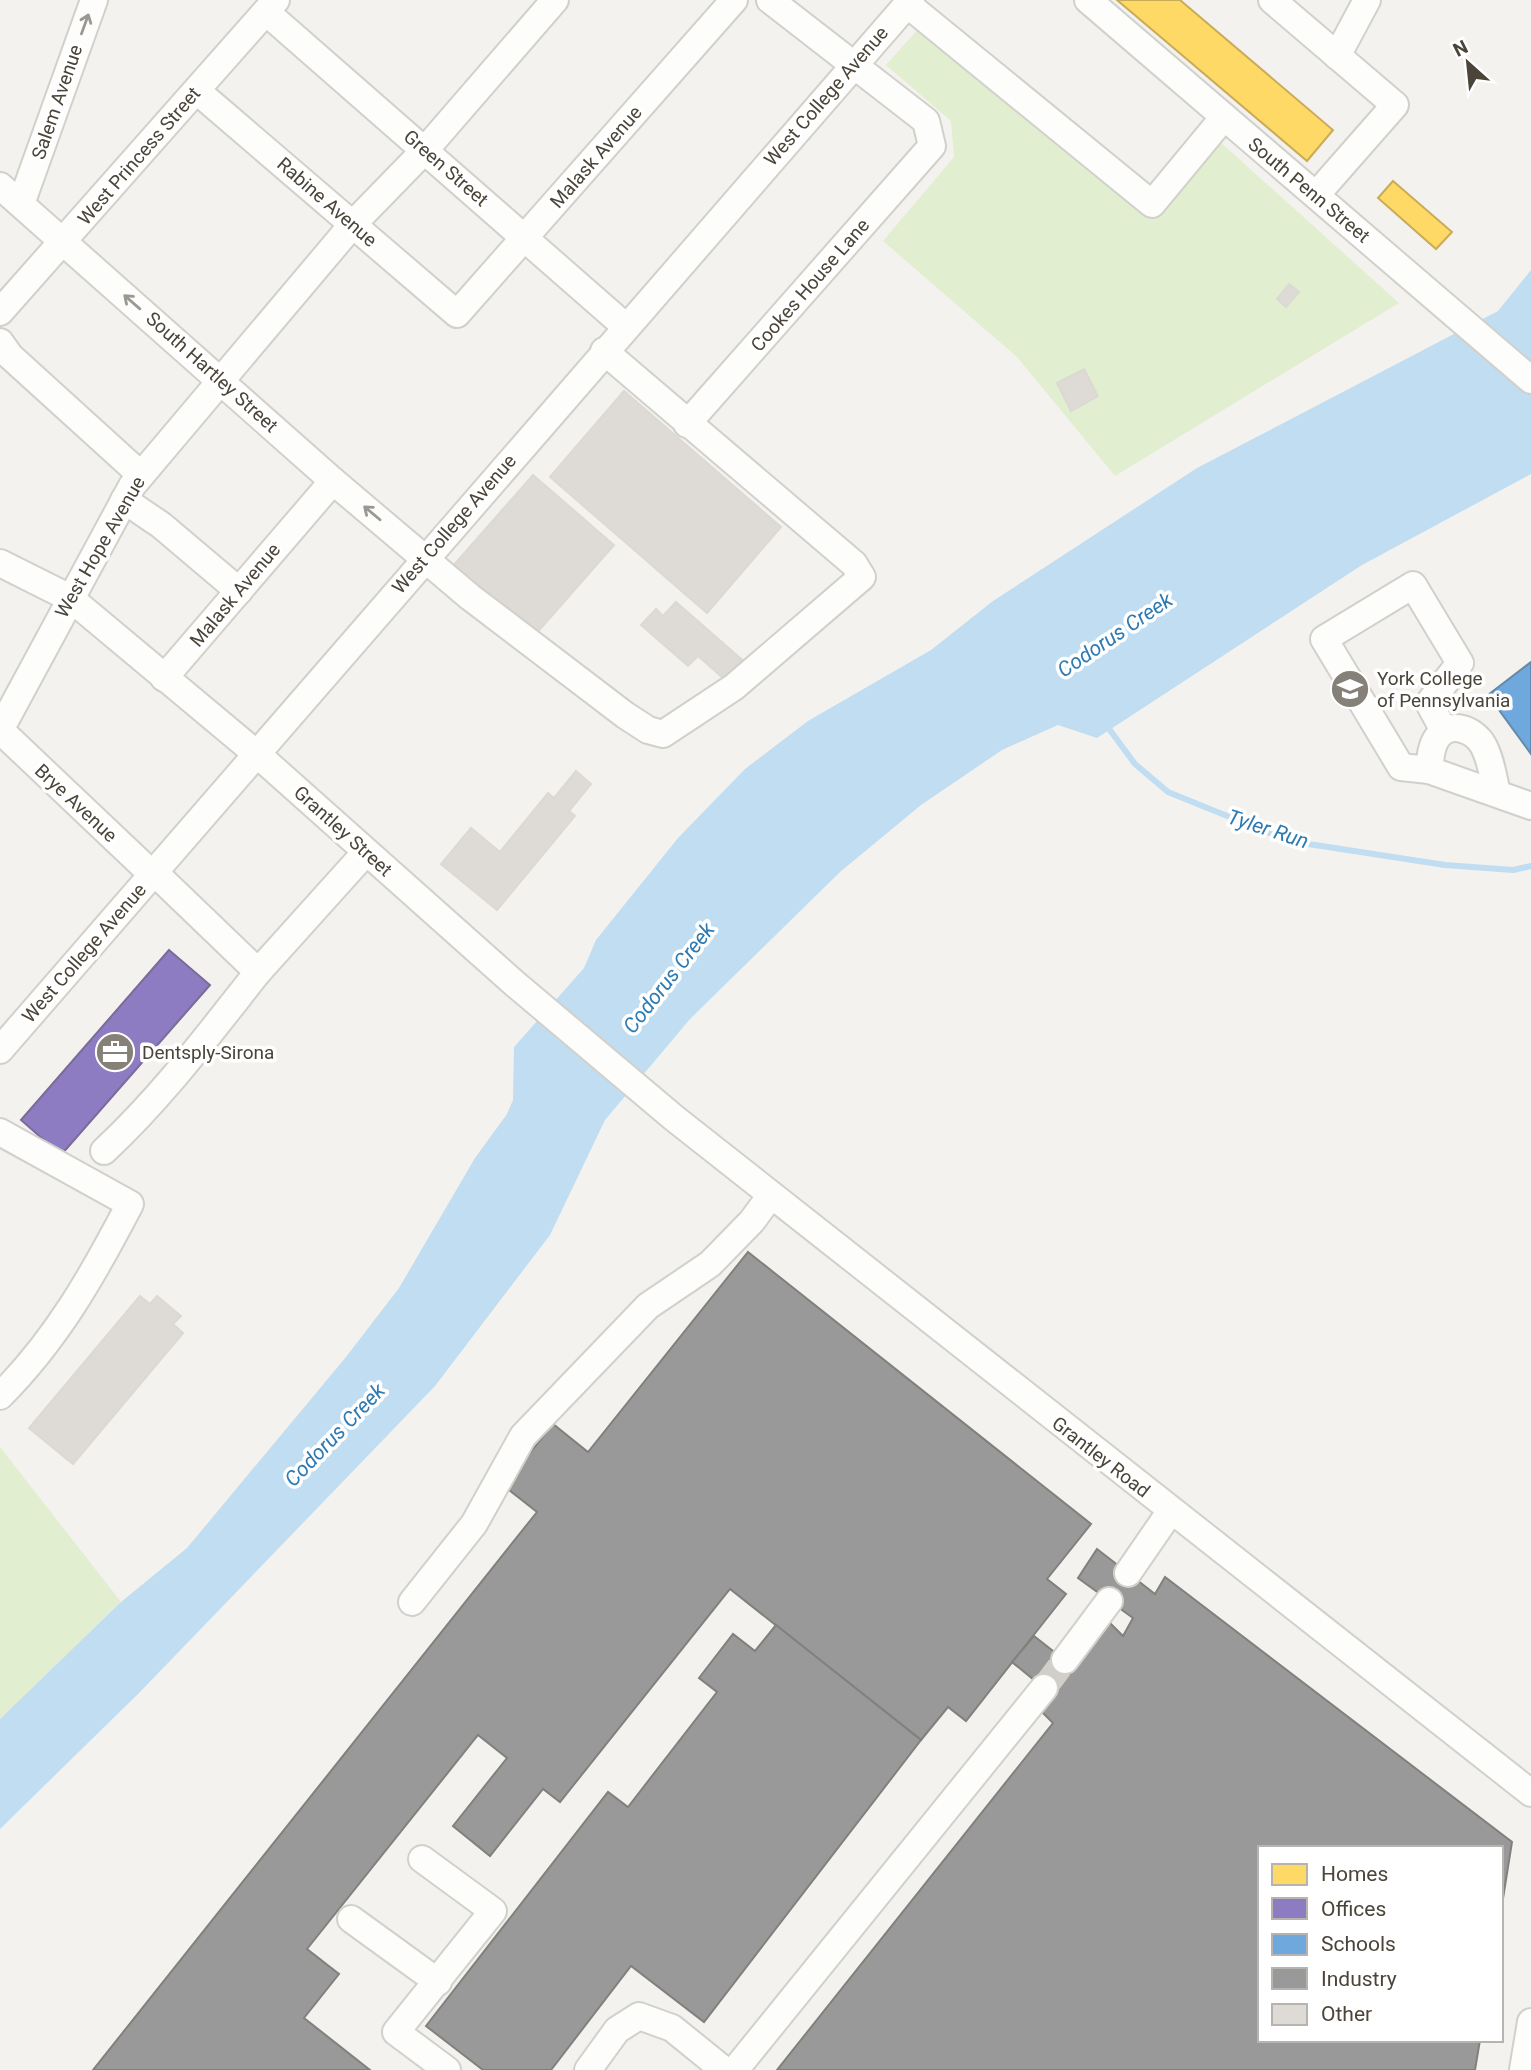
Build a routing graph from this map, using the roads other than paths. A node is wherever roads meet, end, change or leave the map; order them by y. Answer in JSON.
{"nodes":[{"id":1,"x":94,"y":0,"type":"edge"},
{"id":2,"x":555,"y":0,"type":"edge"},
{"id":3,"x":734,"y":0,"type":"edge"},
{"id":4,"x":770,"y":0,"type":"edge"},
{"id":5,"x":1088,"y":0,"type":"edge"},
{"id":6,"x":1367,"y":0,"type":"edge"},
{"id":7,"x":909,"y":2,"type":"edge"},
{"id":8,"x":1285,"y":4,"type":"edge"},
{"id":9,"x":271,"y":6,"type":"edge"},
{"id":10,"x":1337,"y":56,"type":"junction"},
{"id":11,"x":853,"y":65,"type":"junction"},
{"id":12,"x":197,"y":91,"type":"junction"},
{"id":13,"x":1224,"y":117,"type":"junction"},
{"id":14,"x":425,"y":150,"type":"junction"},
{"id":15,"x":0,"y":186,"type":"edge"},
{"id":16,"x":1316,"y":195,"type":"junction"},
{"id":17,"x":21,"y":204,"type":"junction"},
{"id":18,"x":353,"y":224,"type":"junction"},
{"id":19,"x":526,"y":237,"type":"junction"},
{"id":20,"x":63,"y":242,"type":"junction"},
{"id":21,"x":0,"y":312,"type":"edge"},
{"id":22,"x":457,"y":314,"type":"joint"},
{"id":23,"x":626,"y":327,"type":"junction"},
{"id":24,"x":0,"y":342,"type":"edge"},
{"id":25,"x":604,"y":351,"type":"junction"},
{"id":26,"x":220,"y":379,"type":"junction"},
{"id":27,"x":1531,"y":380,"type":"edge"},
{"id":28,"x":687,"y":424,"type":"junction"},
{"id":29,"x":141,"y":475,"type":"junction"},
{"id":30,"x":333,"y":481,"type":"junction"},
{"id":31,"x":124,"y":500,"type":"junction"},
{"id":32,"x":425,"y":557,"type":"junction"},
{"id":33,"x":0,"y":563,"type":"edge"},
{"id":34,"x":239,"y":591,"type":"junction"},
{"id":35,"x":69,"y":598,"type":"junction"},
{"id":36,"x":164,"y":678,"type":"junction"},
{"id":37,"x":0,"y":730,"type":"edge"},
{"id":38,"x":1444,"y":731,"type":"junction"},
{"id":39,"x":258,"y":755,"type":"junction"},
{"id":40,"x":1429,"y":770,"type":"junction"},
{"id":41,"x":1497,"y":793,"type":"junction"},
{"id":42,"x":1531,"y":806,"type":"edge"},
{"id":43,"x":366,"y":852,"type":"junction"},
{"id":44,"x":154,"y":874,"type":"junction"},
{"id":45,"x":258,"y":972,"type":"junction"},
{"id":46,"x":0,"y":1050,"type":"edge"},
{"id":47,"x":674,"y":1118,"type":"joint"},
{"id":48,"x":0,"y":1132,"type":"edge"},
{"id":49,"x":104,"y":1151,"type":"dead end"},
{"id":50,"x":771,"y":1195,"type":"junction"},
{"id":51,"x":0,"y":1396,"type":"edge"},
{"id":52,"x":1170,"y":1511,"type":"junction"},
{"id":53,"x":1128,"y":1573,"type":"dead end"},
{"id":54,"x":1109,"y":1601,"type":"dead end"},
{"id":55,"x":412,"y":1602,"type":"dead end"},
{"id":56,"x":1065,"y":1660,"type":"tunnel mouth"},
{"id":57,"x":1044,"y":1688,"type":"tunnel mouth"},
{"id":58,"x":1531,"y":1793,"type":"edge"},
{"id":59,"x":422,"y":1859,"type":"dead end"},
{"id":60,"x":351,"y":1919,"type":"dead end"},
{"id":61,"x":438,"y":1982,"type":"junction"},
{"id":62,"x":1531,"y":2022,"type":"edge"},
{"id":63,"x":447,"y":2070,"type":"edge"},
{"id":64,"x":588,"y":2070,"type":"edge"},
{"id":65,"x":724,"y":2070,"type":"edge"},
{"id":66,"x":736,"y":2070,"type":"edge"},
{"id":67,"x":1523,"y":2070,"type":"edge"}],
"edges":[{"from":17,"to":1,"type":"street","name":"Salem Avenue","one_way":true},
{"from":2,"to":14,"type":"street","name":"West Hope Avenue"},
{"from":3,"to":19,"type":"street","name":"Malask Avenue"},
{"from":4,"to":11,"type":"street"},
{"from":5,"to":13,"type":"street","name":"South Penn Street"},
{"from":6,"to":10,"type":"street"},
{"from":7,"to":11,"type":"street","name":"West College Avenue"},
{"from":7,"to":13,"type":"street"},
{"from":8,"to":10,"type":"street"},
{"from":9,"to":12,"type":"street","name":"West Princess Street"},
{"from":9,"to":14,"type":"street","name":"Green Street"},
{"from":10,"to":16,"type":"street"},
{"from":11,"to":23,"type":"street","name":"West College Avenue"},
{"from":11,"to":28,"type":"street","name":"Cookes House Lane"},
{"from":12,"to":18,"type":"street","name":"Rabine Avenue"},
{"from":12,"to":20,"type":"street","name":"West Princess Street"},
{"from":13,"to":16,"type":"street","name":"South Penn Street"},
{"from":14,"to":18,"type":"street","name":"West Hope Avenue"},
{"from":14,"to":19,"type":"street","name":"Green Street"},
{"from":15,"to":17,"type":"street","name":"South Hartley Street"},
{"from":16,"to":27,"type":"street","name":"South Penn Street"},
{"from":17,"to":20,"type":"street","name":"South Hartley Street"},
{"from":18,"to":22,"type":"street","name":"Rabine Avenue"},
{"from":18,"to":26,"type":"street","name":"West Hope Avenue"},
{"from":19,"to":22,"type":"street","name":"Malask Avenue"},
{"from":19,"to":23,"type":"street","name":"Green Street"},
{"from":20,"to":21,"type":"street","name":"West Princess Street"},
{"from":26,"to":20,"type":"street","name":"South Hartley Street","one_way":true},
{"from":23,"to":25,"type":"street","name":"West College Avenue"},
{"from":24,"to":29,"type":"street"},
{"from":25,"to":28,"type":"street"},
{"from":25,"to":32,"type":"street","name":"West College Avenue"},
{"from":26,"to":29,"type":"street","name":"West Hope Avenue"},
{"from":26,"to":30,"type":"street","name":"South Hartley Street"},
{"from":28,"to":32,"type":"street","name":"South Hartley Street"},
{"from":29,"to":31,"type":"street","name":"West Hope Avenue"},
{"from":32,"to":30,"type":"street","name":"South Hartley Street","one_way":true},
{"from":30,"to":34,"type":"street","name":"Malask Avenue"},
{"from":31,"to":34,"type":"street"},
{"from":31,"to":35,"type":"street","name":"West Hope Avenue"},
{"from":32,"to":39,"type":"street","name":"West College Avenue"},
{"from":33,"to":35,"type":"street","name":"Grantley Street"},
{"from":34,"to":36,"type":"street","name":"Malask Avenue"},
{"from":35,"to":36,"type":"street","name":"Grantley Street"},
{"from":35,"to":37,"type":"street","name":"West Hope Avenue"},
{"from":36,"to":39,"type":"street","name":"Grantley Street"},
{"from":37,"to":44,"type":"street","name":"Brye Avenue"},
{"from":38,"to":40,"type":"street"},
{"from":38,"to":40,"type":"street"},
{"from":38,"to":41,"type":"street"},
{"from":39,"to":43,"type":"street","name":"Grantley Street"},
{"from":39,"to":44,"type":"street","name":"West College Avenue"},
{"from":40,"to":41,"type":"street"},
{"from":41,"to":42,"type":"street"},
{"from":43,"to":45,"type":"street"},
{"from":43,"to":47,"type":"street","name":"Grantley Street"},
{"from":44,"to":45,"type":"street","name":"Brye Avenue"},
{"from":44,"to":46,"type":"street","name":"West College Avenue"},
{"from":45,"to":49,"type":"street"},
{"from":47,"to":50,"type":"street","name":"Grantley Road"},
{"from":48,"to":51,"type":"street"},
{"from":50,"to":52,"type":"street","name":"Grantley Road"},
{"from":50,"to":55,"type":"street"},
{"from":52,"to":53,"type":"street"},
{"from":52,"to":58,"type":"street","name":"Grantley Road"},
{"from":54,"to":56,"type":"street"},
{"from":57,"to":66,"type":"street"},
{"from":59,"to":61,"type":"street"},
{"from":60,"to":61,"type":"street"},
{"from":61,"to":63,"type":"street"},
{"from":62,"to":67,"type":"street"},
{"from":64,"to":65,"type":"street"}]}
